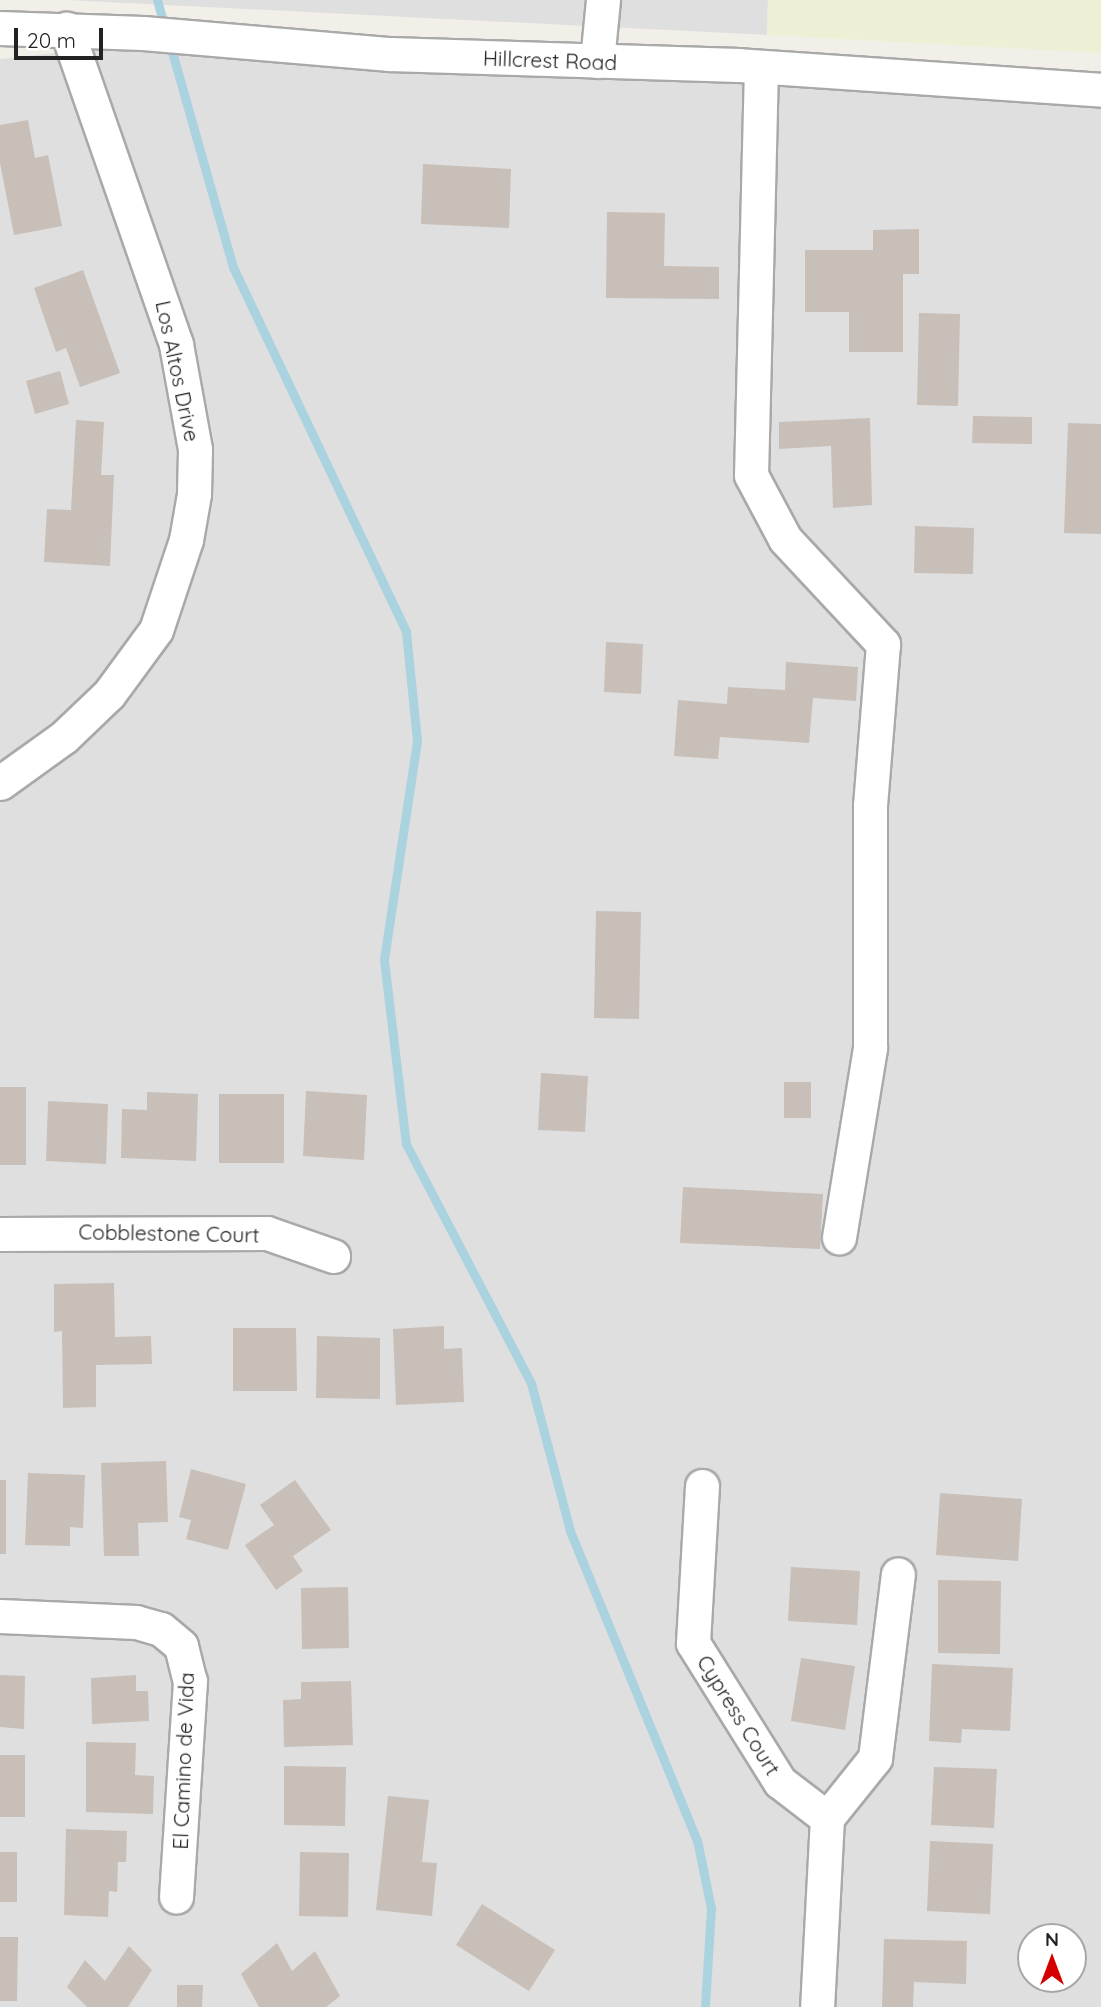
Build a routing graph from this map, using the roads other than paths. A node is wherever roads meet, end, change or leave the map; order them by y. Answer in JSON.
{"nodes":[{"id":1,"x":603,"y":0,"type":"edge"},
{"id":2,"x":0,"y":28,"type":"edge"},
{"id":3,"x":66,"y":29,"type":"junction"},
{"id":4,"x":597,"y":61,"type":"junction"},
{"id":5,"x":761,"y":67,"type":"junction"},
{"id":6,"x":1101,"y":90,"type":"edge"},
{"id":7,"x":0,"y":783,"type":"edge"},
{"id":8,"x":0,"y":1234,"type":"edge"},
{"id":9,"x":839,"y":1237,"type":"dead end"},
{"id":10,"x":333,"y":1256,"type":"dead end"},
{"id":11,"x":702,"y":1486,"type":"dead end"},
{"id":12,"x":898,"y":1574,"type":"dead end"},
{"id":13,"x":0,"y":1616,"type":"edge"},
{"id":14,"x":827,"y":1818,"type":"junction"},
{"id":15,"x":176,"y":1897,"type":"dead end"},
{"id":16,"x":817,"y":2007,"type":"edge"}],
"edges":[{"from":1,"to":4,"type":"street"},
{"from":2,"to":3,"type":"street","name":"Hillcrest Road"},
{"from":3,"to":4,"type":"street","name":"Hillcrest Road"},
{"from":3,"to":7,"type":"street","name":"Los Altos Drive"},
{"from":4,"to":5,"type":"street","name":"Hillcrest Road"},
{"from":5,"to":6,"type":"street","name":"Hillcrest Road"},
{"from":5,"to":9,"type":"street"},
{"from":8,"to":10,"type":"street","name":"Cobblestone Court"},
{"from":11,"to":14,"type":"street","name":"Cypress Court"},
{"from":12,"to":14,"type":"street"},
{"from":13,"to":15,"type":"street","name":"El Camino de Vida"},
{"from":14,"to":16,"type":"street"}]}
